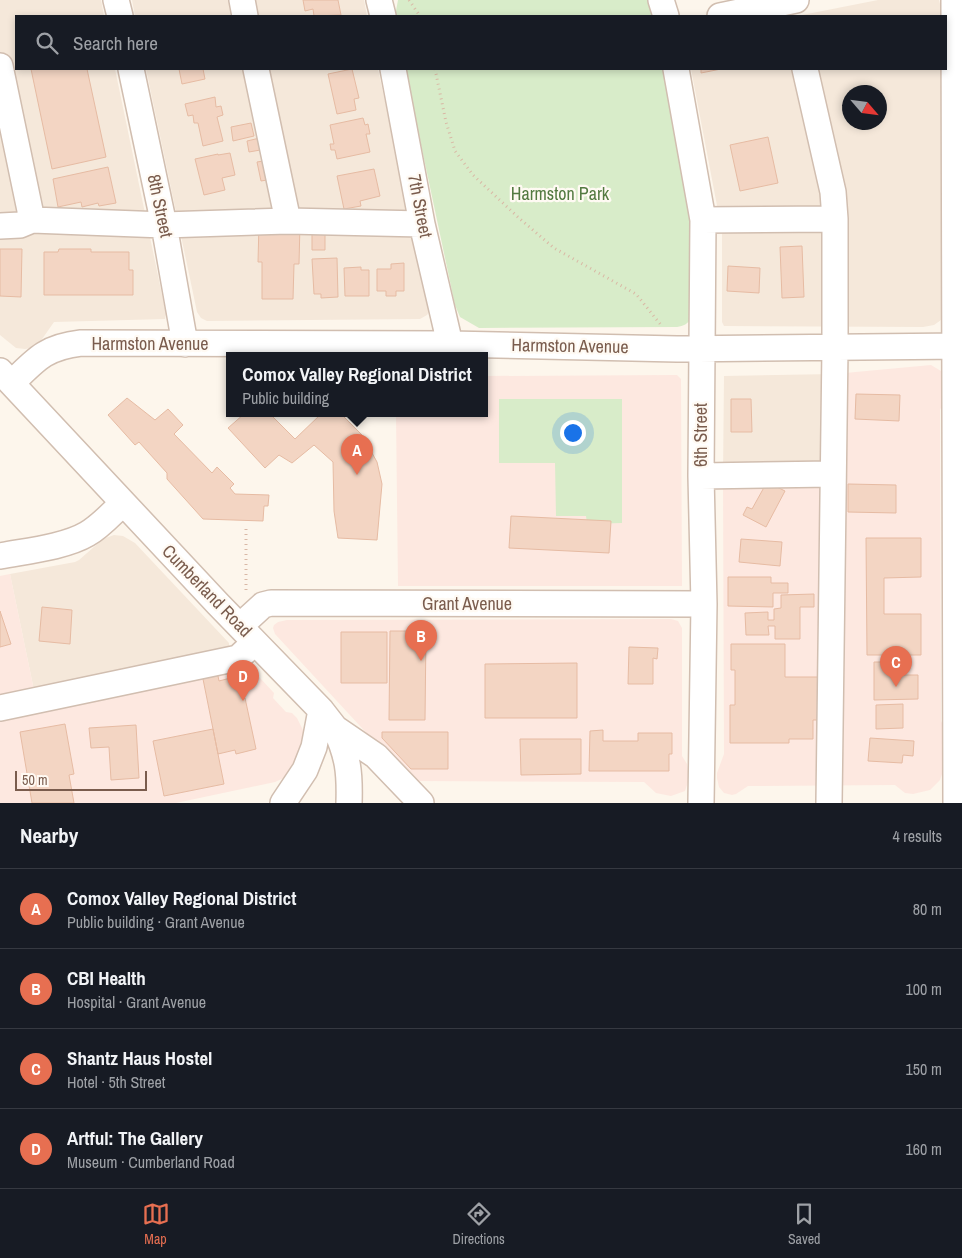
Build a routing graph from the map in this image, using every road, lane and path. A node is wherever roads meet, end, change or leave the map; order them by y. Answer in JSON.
{"nodes":[{"id":1,"x":116,"y":0,"type":"edge"},
{"id":2,"x":242,"y":0,"type":"edge"},
{"id":3,"x":380,"y":0,"type":"edge"},
{"id":4,"x":410,"y":0,"type":"edge"},
{"id":5,"x":661,"y":0,"type":"edge"},
{"id":6,"x":954,"y":0,"type":"edge"},
{"id":7,"x":792,"y":4,"type":"edge"},
{"id":8,"x":120,"y":15,"type":"edge"},
{"id":9,"x":245,"y":15,"type":"edge"},
{"id":10,"x":383,"y":15,"type":"edge"},
{"id":11,"x":419,"y":15,"type":"edge"},
{"id":12,"x":666,"y":15,"type":"edge"},
{"id":13,"x":726,"y":15,"type":"edge"},
{"id":14,"x":0,"y":66,"type":"edge"},
{"id":15,"x":131,"y":70,"type":"edge"},
{"id":16,"x":256,"y":70,"type":"edge"},
{"id":17,"x":393,"y":70,"type":"edge"},
{"id":18,"x":435,"y":70,"type":"edge"},
{"id":19,"x":676,"y":70,"type":"edge"},
{"id":20,"x":804,"y":70,"type":"edge"},
{"id":21,"x":958,"y":132,"type":"edge"},
{"id":22,"x":835,"y":219,"type":"junction"},
{"id":23,"x":32,"y":220,"type":"junction"},
{"id":24,"x":702,"y":220,"type":"junction"},
{"id":25,"x":288,"y":221,"type":"junction"},
{"id":26,"x":422,"y":224,"type":"junction"},
{"id":27,"x":164,"y":225,"type":"junction"},
{"id":28,"x":0,"y":226,"type":"edge"},
{"id":29,"x":661,"y":325,"type":"dead end"},
{"id":30,"x":185,"y":344,"type":"junction"},
{"id":31,"x":450,"y":344,"type":"junction"},
{"id":32,"x":958,"y":346,"type":"edge"},
{"id":33,"x":835,"y":348,"type":"junction"},
{"id":34,"x":702,"y":349,"type":"junction"},
{"id":35,"x":6,"y":377,"type":"edge"},
{"id":36,"x":832,"y":474,"type":"junction"},
{"id":37,"x":701,"y":476,"type":"junction"},
{"id":38,"x":123,"y":503,"type":"junction"},
{"id":39,"x":246,"y":527,"type":"dead end"},
{"id":40,"x":0,"y":556,"type":"edge"},
{"id":41,"x":246,"y":590,"type":"dead end"},
{"id":42,"x":704,"y":604,"type":"junction"},
{"id":43,"x":247,"y":634,"type":"junction"},
{"id":44,"x":0,"y":708,"type":"edge"},
{"id":45,"x":328,"y":719,"type":"junction"},
{"id":46,"x":284,"y":803,"type":"edge"},
{"id":47,"x":349,"y":803,"type":"edge"},
{"id":48,"x":422,"y":803,"type":"edge"},
{"id":49,"x":701,"y":803,"type":"edge"},
{"id":50,"x":829,"y":803,"type":"edge"},
{"id":51,"x":956,"y":803,"type":"edge"}],
"edges":[{"from":1,"to":8,"type":"street"},
{"from":2,"to":9,"type":"street"},
{"from":3,"to":10,"type":"street"},
{"from":4,"to":11,"type":"path"},
{"from":5,"to":12,"type":"street"},
{"from":6,"to":21,"type":"street"},
{"from":7,"to":13,"type":"street"},
{"from":14,"to":23,"type":"street"},
{"from":15,"to":27,"type":"street","name":"8th Street"},
{"from":16,"to":25,"type":"street"},
{"from":17,"to":26,"type":"street","name":"7th Street"},
{"from":18,"to":29,"type":"path"},
{"from":19,"to":24,"type":"street","name":"6th Street"},
{"from":20,"to":22,"type":"street"},
{"from":21,"to":32,"type":"street"},
{"from":22,"to":24,"type":"street"},
{"from":22,"to":33,"type":"street"},
{"from":23,"to":27,"type":"street"},
{"from":23,"to":28,"type":"street"},
{"from":24,"to":34,"type":"street","name":"6th Street"},
{"from":25,"to":26,"type":"street"},
{"from":25,"to":27,"type":"street"},
{"from":26,"to":31,"type":"street","name":"7th Street"},
{"from":27,"to":30,"type":"street","name":"8th Street"},
{"from":30,"to":31,"type":"street","name":"Harmston Avenue"},
{"from":30,"to":35,"type":"street","name":"Harmston Avenue"},
{"from":31,"to":34,"type":"street","name":"Harmston Avenue"},
{"from":32,"to":33,"type":"street","name":"Harmston Avenue"},
{"from":32,"to":51,"type":"street"},
{"from":33,"to":34,"type":"street","name":"Harmston Avenue"},
{"from":33,"to":36,"type":"street"},
{"from":34,"to":37,"type":"street","name":"6th Street"},
{"from":35,"to":38,"type":"street","name":"Cumberland Road"},
{"from":36,"to":37,"type":"street"},
{"from":36,"to":50,"type":"street"},
{"from":37,"to":42,"type":"street","name":"6th Street"},
{"from":38,"to":40,"type":"street"},
{"from":38,"to":43,"type":"street","name":"Cumberland Road"},
{"from":39,"to":41,"type":"path"},
{"from":42,"to":43,"type":"street","name":"Grant Avenue"},
{"from":42,"to":49,"type":"street","name":"6th Street"},
{"from":43,"to":44,"type":"street","name":"Grant Avenue"},
{"from":43,"to":45,"type":"street","name":"Cumberland Road"},
{"from":45,"to":46,"type":"street"},
{"from":45,"to":47,"type":"street"},
{"from":45,"to":48,"type":"street","name":"Cumberland Road"}]}
